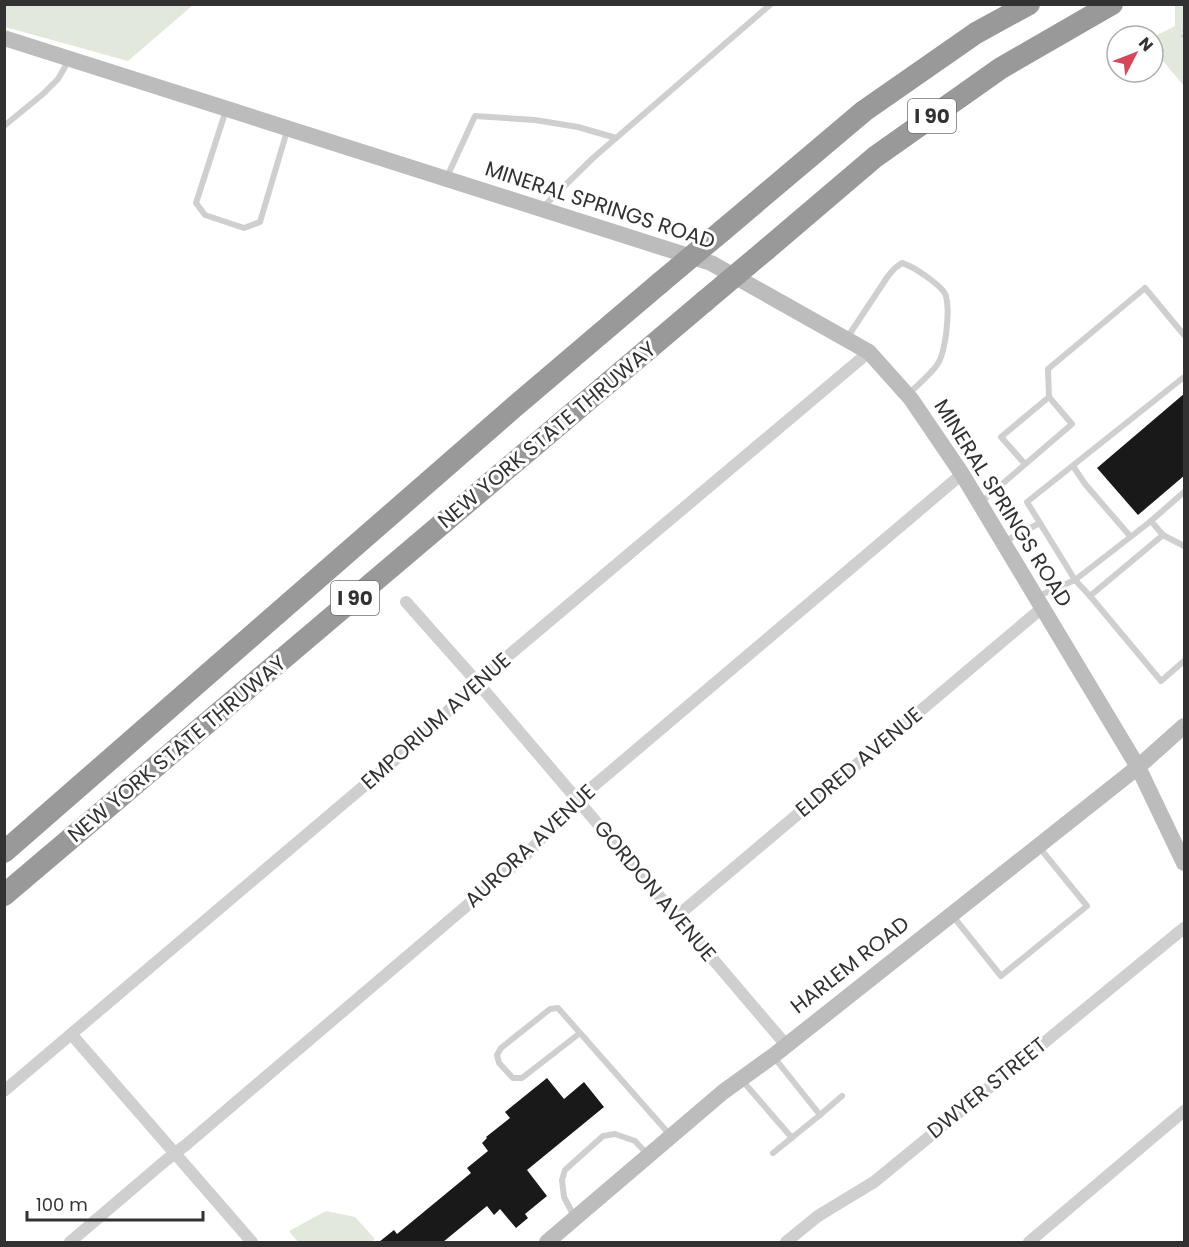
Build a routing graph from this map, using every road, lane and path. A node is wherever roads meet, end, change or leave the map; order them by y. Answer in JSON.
{"nodes":[{"id":1,"x":771,"y":4,"type":"edge"},
{"id":2,"x":1029,"y":4,"type":"edge"},
{"id":3,"x":1112,"y":4,"type":"edge"},
{"id":4,"x":1185,"y":29,"type":"edge"},
{"id":5,"x":4,"y":38,"type":"edge"},
{"id":6,"x":1185,"y":40,"type":"edge"},
{"id":7,"x":70,"y":59,"type":"junction"},
{"id":8,"x":226,"y":109,"type":"junction"},
{"id":9,"x":4,"y":126,"type":"edge"},
{"id":10,"x":288,"y":129,"type":"junction"},
{"id":11,"x":616,"y":138,"type":"junction"},
{"id":12,"x":446,"y":179,"type":"junction"},
{"id":13,"x":541,"y":210,"type":"junction"},
{"id":14,"x":1185,"y":335,"type":"edge"},
{"id":15,"x":847,"y":339,"type":"junction"},
{"id":16,"x":870,"y":352,"type":"junction"},
{"id":17,"x":1185,"y":377,"type":"edge"},
{"id":18,"x":908,"y":395,"type":"junction"},
{"id":19,"x":1049,"y":397,"type":"junction"},
{"id":20,"x":1025,"y":464,"type":"junction"},
{"id":21,"x":1073,"y":466,"type":"junction"},
{"id":22,"x":962,"y":474,"type":"junction"},
{"id":23,"x":1185,"y":492,"type":"edge"},
{"id":24,"x":980,"y":504,"type":"junction"},
{"id":25,"x":1150,"y":520,"type":"junction"},
{"id":26,"x":1040,"y":524,"type":"junction"},
{"id":27,"x":1163,"y":535,"type":"junction"},
{"id":28,"x":1130,"y":536,"type":"junction"},
{"id":29,"x":1003,"y":543,"type":"junction"},
{"id":30,"x":1185,"y":546,"type":"edge"},
{"id":31,"x":1075,"y":580,"type":"junction"},
{"id":32,"x":1090,"y":596,"type":"junction"},
{"id":33,"x":406,"y":602,"type":"dead end"},
{"id":34,"x":1039,"y":602,"type":"junction"},
{"id":35,"x":1185,"y":661,"type":"edge"},
{"id":36,"x":477,"y":682,"type":"junction"},
{"id":37,"x":1185,"y":726,"type":"edge"},
{"id":38,"x":1138,"y":767,"type":"junction"},
{"id":39,"x":577,"y":800,"type":"junction"},
{"id":40,"x":1038,"y":846,"type":"junction"},
{"id":41,"x":4,"y":852,"type":"edge"},
{"id":42,"x":1185,"y":863,"type":"edge"},
{"id":43,"x":4,"y":895,"type":"edge"},
{"id":44,"x":951,"y":915,"type":"junction"},
{"id":45,"x":676,"y":917,"type":"junction"},
{"id":46,"x":1185,"y":928,"type":"edge"},
{"id":47,"x":580,"y":1033,"type":"junction"},
{"id":48,"x":72,"y":1035,"type":"junction"},
{"id":49,"x":779,"y":1051,"type":"junction"},
{"id":50,"x":741,"y":1079,"type":"junction"},
{"id":51,"x":4,"y":1091,"type":"edge"},
{"id":52,"x":842,"y":1096,"type":"dead end"},
{"id":53,"x":1185,"y":1111,"type":"edge"},
{"id":54,"x":820,"y":1115,"type":"junction"},
{"id":55,"x":671,"y":1136,"type":"junction"},
{"id":56,"x":792,"y":1138,"type":"junction"},
{"id":57,"x":175,"y":1153,"type":"junction"},
{"id":58,"x":773,"y":1153,"type":"dead end"},
{"id":59,"x":648,"y":1156,"type":"junction"},
{"id":60,"x":575,"y":1218,"type":"junction"},
{"id":61,"x":70,"y":1242,"type":"edge"},
{"id":62,"x":252,"y":1242,"type":"edge"},
{"id":63,"x":546,"y":1242,"type":"edge"},
{"id":64,"x":786,"y":1242,"type":"edge"},
{"id":65,"x":1029,"y":1242,"type":"edge"}],
"edges":[{"from":1,"to":11,"type":"lane"},
{"from":2,"to":41,"type":"highway","name":"NEW YORK STATE THRUWAY","number":"I 90","bridge":true},
{"from":3,"to":43,"type":"highway","name":"NEW YORK STATE THRUWAY","number":"I 90","bridge":true},
{"from":4,"to":6,"type":"path"},
{"from":5,"to":7,"type":"street","name":"MINERAL SPRINGS ROAD"},
{"from":7,"to":8,"type":"street","name":"MINERAL SPRINGS ROAD"},
{"from":7,"to":9,"type":"lane"},
{"from":8,"to":10,"type":"street","name":"MINERAL SPRINGS ROAD"},
{"from":8,"to":10,"type":"lane"},
{"from":10,"to":12,"type":"street","name":"MINERAL SPRINGS ROAD"},
{"from":11,"to":12,"type":"lane"},
{"from":11,"to":13,"type":"lane"},
{"from":12,"to":13,"type":"street","name":"MINERAL SPRINGS ROAD"},
{"from":13,"to":15,"type":"street","name":"MINERAL SPRINGS ROAD"},
{"from":14,"to":19,"type":"lane"},
{"from":15,"to":16,"type":"street","name":"MINERAL SPRINGS ROAD"},
{"from":15,"to":18,"type":"lane"},
{"from":16,"to":18,"type":"street","name":"MINERAL SPRINGS ROAD"},
{"from":16,"to":36,"type":"street","name":"EMPORIUM AVENUE"},
{"from":17,"to":21,"type":"lane"},
{"from":18,"to":22,"type":"street","name":"MINERAL SPRINGS ROAD"},
{"from":19,"to":20,"type":"lane"},
{"from":19,"to":20,"type":"lane"},
{"from":20,"to":24,"type":"lane"},
{"from":21,"to":26,"type":"lane"},
{"from":21,"to":28,"type":"lane"},
{"from":22,"to":24,"type":"street","name":"MINERAL SPRINGS ROAD"},
{"from":22,"to":39,"type":"street","name":"AURORA AVENUE"},
{"from":23,"to":25,"type":"lane"},
{"from":24,"to":29,"type":"street","name":"MINERAL SPRINGS ROAD"},
{"from":25,"to":27,"type":"lane"},
{"from":25,"to":28,"type":"lane"},
{"from":26,"to":29,"type":"lane"},
{"from":26,"to":31,"type":"lane"},
{"from":27,"to":30,"type":"lane"},
{"from":27,"to":32,"type":"lane"},
{"from":28,"to":31,"type":"lane"},
{"from":29,"to":34,"type":"street","name":"MINERAL SPRINGS ROAD"},
{"from":31,"to":32,"type":"lane"},
{"from":31,"to":34,"type":"lane"},
{"from":32,"to":35,"type":"lane"},
{"from":33,"to":36,"type":"street","name":"GORDON AVENUE"},
{"from":34,"to":38,"type":"street","name":"MINERAL SPRINGS ROAD"},
{"from":34,"to":45,"type":"street","name":"ELDRED AVENUE"},
{"from":36,"to":39,"type":"street","name":"GORDON AVENUE"},
{"from":36,"to":48,"type":"street","name":"EMPORIUM AVENUE"},
{"from":37,"to":38,"type":"street","name":"HARLEM ROAD"},
{"from":38,"to":40,"type":"street","name":"HARLEM ROAD"},
{"from":38,"to":42,"type":"street","name":"MINERAL SPRINGS ROAD"},
{"from":39,"to":45,"type":"street","name":"GORDON AVENUE"},
{"from":39,"to":57,"type":"street","name":"AURORA AVENUE"},
{"from":40,"to":44,"type":"street","name":"HARLEM ROAD"},
{"from":40,"to":44,"type":"lane"},
{"from":44,"to":49,"type":"street","name":"HARLEM ROAD"},
{"from":45,"to":49,"type":"street","name":"GORDON AVENUE"},
{"from":46,"to":64,"type":"street","name":"DWYER STREET"},
{"from":47,"to":47,"type":"lane"},
{"from":47,"to":55,"type":"lane"},
{"from":48,"to":51,"type":"street","name":"EMPORIUM AVENUE"},
{"from":48,"to":57,"type":"street"},
{"from":49,"to":50,"type":"street","name":"HARLEM ROAD"},
{"from":49,"to":54,"type":"lane"},
{"from":50,"to":55,"type":"street","name":"HARLEM ROAD"},
{"from":50,"to":56,"type":"lane"},
{"from":52,"to":54,"type":"lane"},
{"from":53,"to":65,"type":"street"},
{"from":54,"to":56,"type":"lane"},
{"from":55,"to":59,"type":"street","name":"HARLEM ROAD"},
{"from":56,"to":58,"type":"lane"},
{"from":57,"to":61,"type":"street","name":"AURORA AVENUE"},
{"from":57,"to":62,"type":"street"},
{"from":59,"to":60,"type":"street","name":"HARLEM ROAD"},
{"from":59,"to":60,"type":"lane"},
{"from":60,"to":63,"type":"street","name":"HARLEM ROAD"}]}
